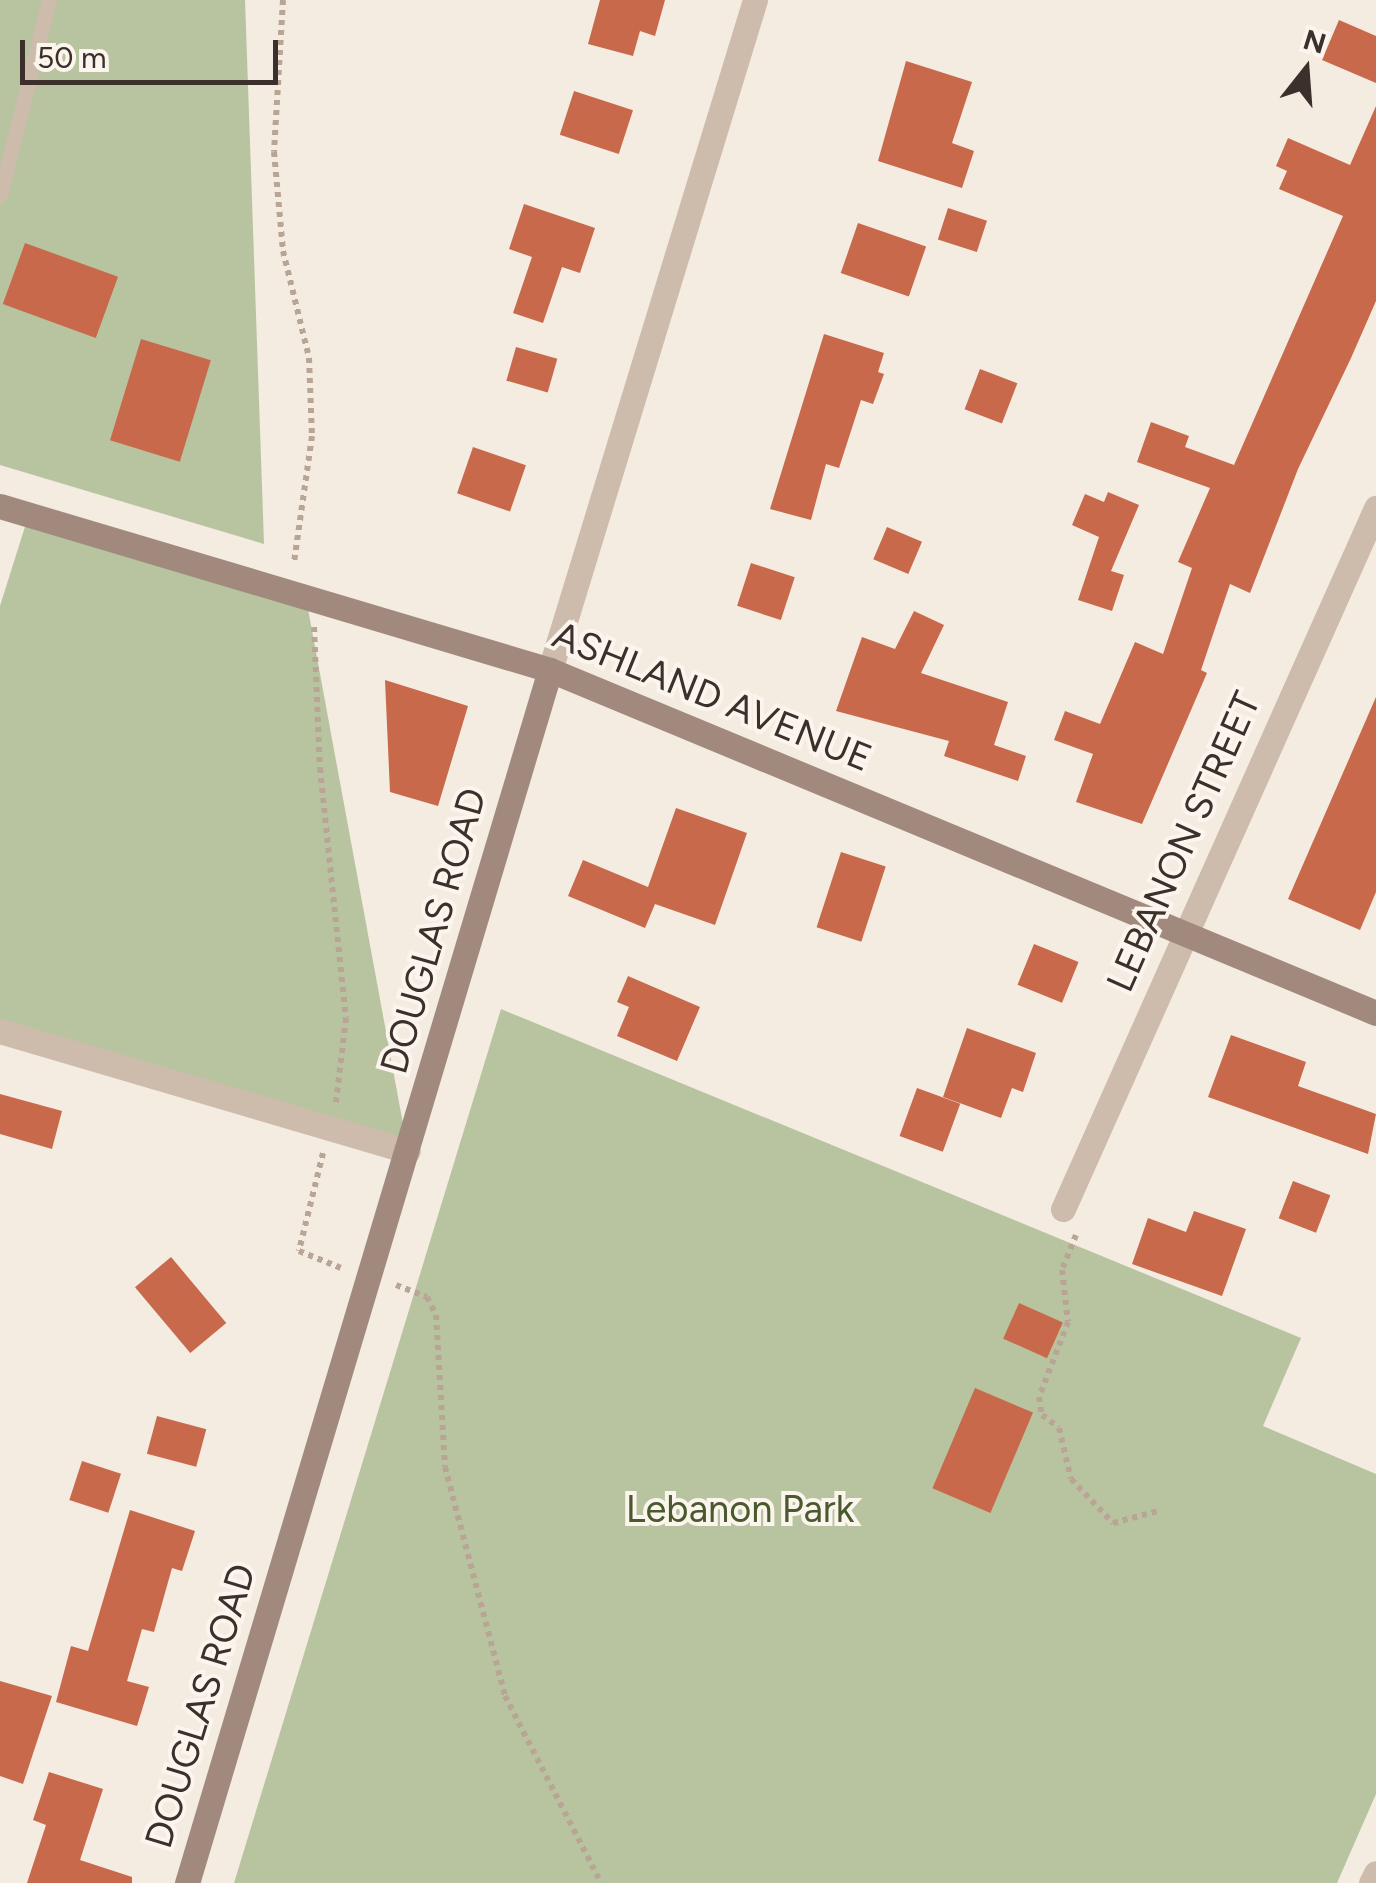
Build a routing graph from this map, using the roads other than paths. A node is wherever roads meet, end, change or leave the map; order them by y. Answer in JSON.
{"nodes":[{"id":1,"x":49,"y":0,"type":"edge"},
{"id":2,"x":755,"y":0,"type":"edge"},
{"id":3,"x":0,"y":195,"type":"edge"},
{"id":4,"x":0,"y":506,"type":"edge"},
{"id":5,"x":1376,"y":508,"type":"edge"},
{"id":6,"x":550,"y":670,"type":"junction"},
{"id":7,"x":1185,"y":930,"type":"junction"},
{"id":8,"x":1376,"y":1014,"type":"edge"},
{"id":9,"x":0,"y":1031,"type":"edge"},
{"id":10,"x":408,"y":1152,"type":"junction"},
{"id":11,"x":1072,"y":1216,"type":"road end"},
{"id":12,"x":1376,"y":1872,"type":"edge"},
{"id":13,"x":186,"y":1883,"type":"edge"},
{"id":14,"x":1372,"y":1883,"type":"edge"}],
"edges":[{"from":1,"to":3,"type":"lane"},
{"from":2,"to":6,"type":"street","name":"DOUGLAS ROAD"},
{"from":4,"to":6,"type":"street","name":"ASHLAND AVENUE"},
{"from":5,"to":7,"type":"street","name":"LEBANON STREET"},
{"from":6,"to":7,"type":"street","name":"ASHLAND AVENUE"},
{"from":6,"to":10,"type":"street","name":"DOUGLAS ROAD"},
{"from":7,"to":8,"type":"street","name":"ASHLAND AVENUE"},
{"from":7,"to":11,"type":"street","name":"LEBANON STREET"},
{"from":9,"to":10,"type":"street"},
{"from":10,"to":13,"type":"street","name":"DOUGLAS ROAD"},
{"from":12,"to":14,"type":"street"}]}
